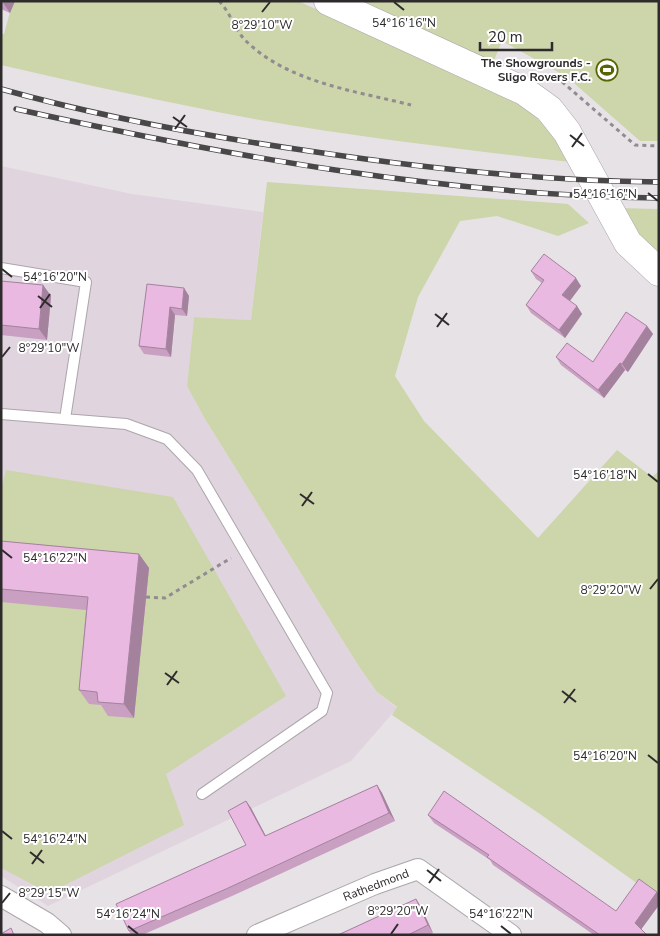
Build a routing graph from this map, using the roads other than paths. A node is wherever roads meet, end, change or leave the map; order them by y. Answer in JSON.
{"nodes":[{"id":1,"x":328,"y":1,"type":"edge"},
{"id":2,"x":1,"y":268,"type":"edge"},
{"id":3,"x":659,"y":272,"type":"edge"},
{"id":4,"x":1,"y":414,"type":"edge"},
{"id":5,"x":65,"y":419,"type":"junction"},
{"id":6,"x":202,"y":794,"type":"dead end"},
{"id":7,"x":1,"y":896,"type":"edge"},
{"id":8,"x":62,"y":935,"type":"edge"},
{"id":9,"x":257,"y":935,"type":"edge"},
{"id":10,"x":511,"y":935,"type":"edge"}],
"edges":[{"from":1,"to":3,"type":"main road"},
{"from":2,"to":5,"type":"lane"},
{"from":4,"to":5,"type":"lane"},
{"from":5,"to":6,"type":"lane"},
{"from":7,"to":8,"type":"street"},
{"from":9,"to":10,"type":"street","name":"Rathedmond"}]}
